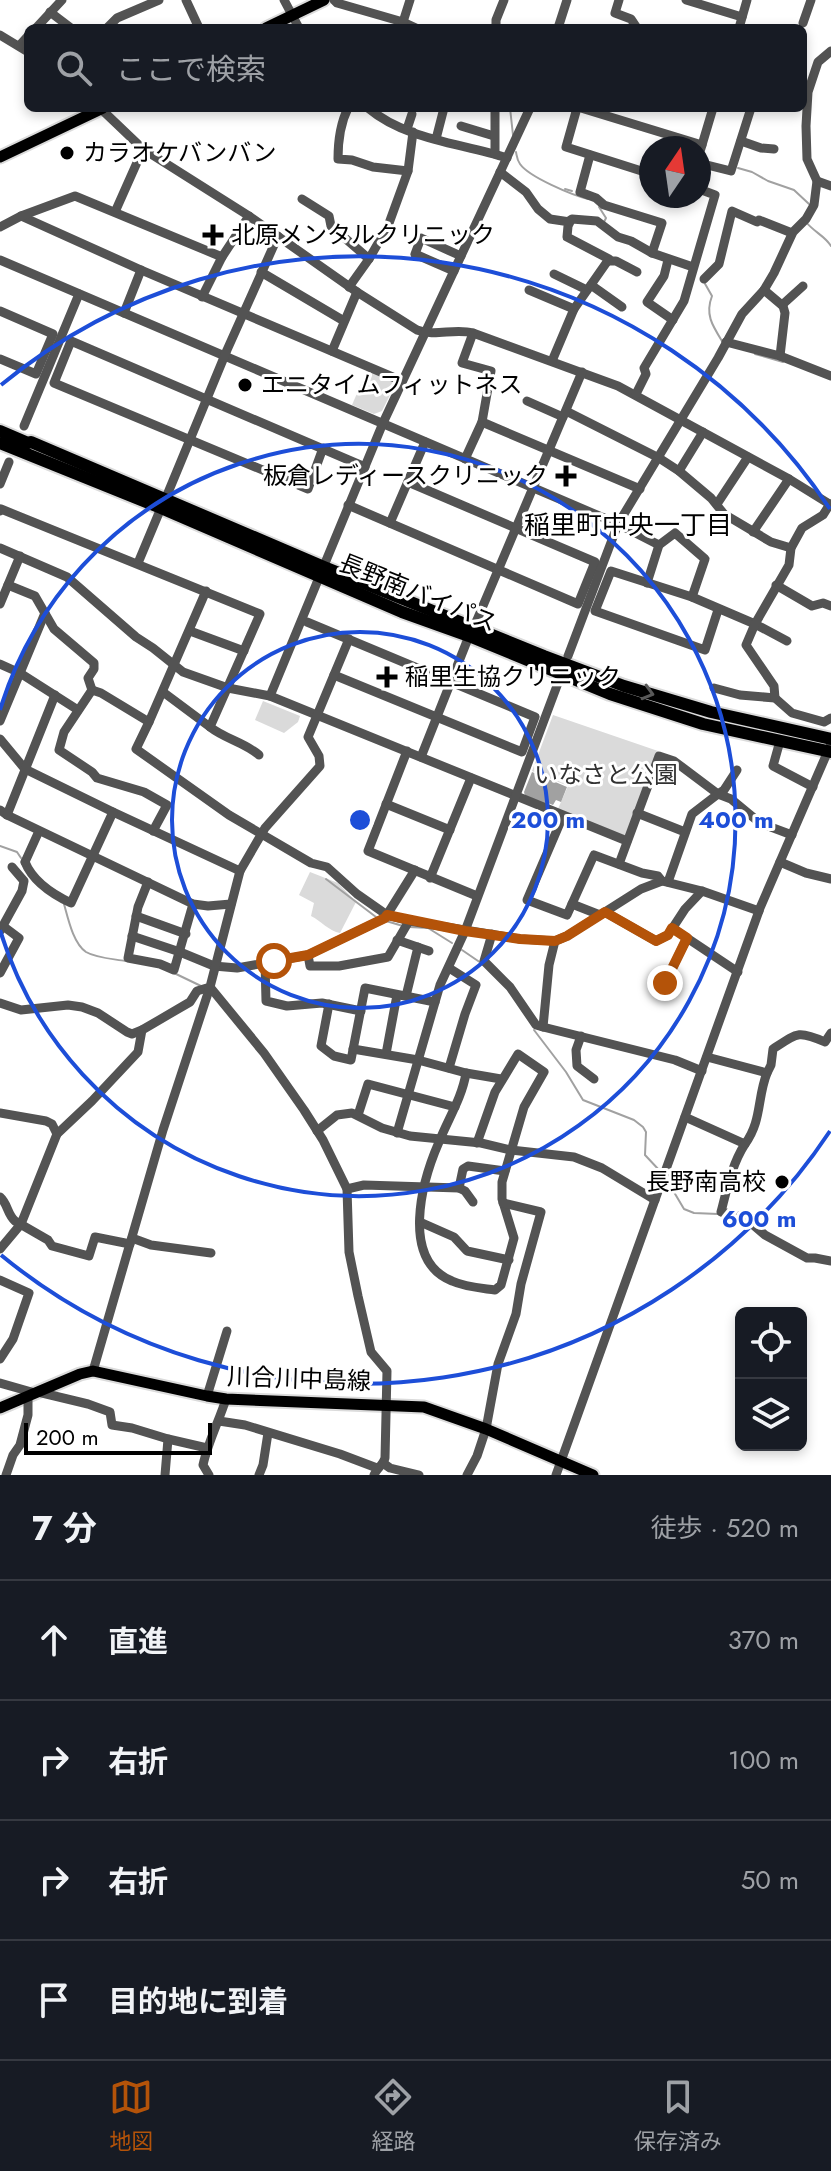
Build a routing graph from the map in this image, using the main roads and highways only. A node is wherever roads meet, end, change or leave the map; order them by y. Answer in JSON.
{"nodes":[{"id":1,"x":324,"y":0,"type":"edge"},
{"id":2,"x":274,"y":24,"type":"edge"},
{"id":3,"x":93,"y":112,"type":"edge"},
{"id":4,"x":0,"y":157,"type":"edge"},
{"id":5,"x":0,"y":429,"type":"edge"},
{"id":6,"x":0,"y":446,"type":"edge"},
{"id":7,"x":163,"y":504,"type":"junction"},
{"id":8,"x":472,"y":632,"type":"junction"},
{"id":9,"x":830,"y":747,"type":"edge"},
{"id":10,"x":0,"y":1408,"type":"edge"},
{"id":11,"x":593,"y":1475,"type":"edge"}],
"edges":[{"from":1,"to":2,"type":"main road"},
{"from":3,"to":4,"type":"main road"},
{"from":5,"to":7,"type":"highway","name":"長野南バイパス"},
{"from":6,"to":7,"type":"highway","name":"長野南バイパス"},
{"from":7,"to":8,"type":"highway","name":"長野南バイパス"},
{"from":8,"to":9,"type":"highway","name":"長野南バイパス","one_way":true},
{"from":8,"to":9,"type":"highway","name":"長野南バイパス"},
{"from":10,"to":11,"type":"main road","name":"川合川中島線"}]}
